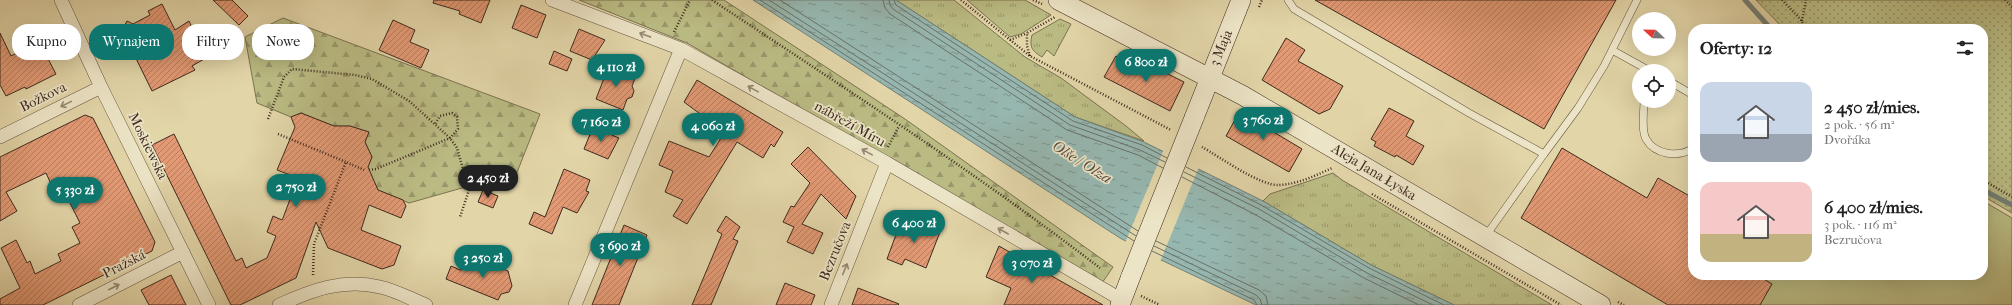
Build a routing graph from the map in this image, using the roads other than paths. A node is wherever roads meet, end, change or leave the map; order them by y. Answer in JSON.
{"nodes":[{"id":1,"x":61,"y":0,"type":"edge"},
{"id":2,"x":552,"y":0,"type":"edge"},
{"id":3,"x":1241,"y":0,"type":"edge"},
{"id":4,"x":1288,"y":0,"type":"edge"},
{"id":5,"x":1637,"y":0,"type":"edge"},
{"id":6,"x":1058,"y":6,"type":"edge"},
{"id":7,"x":681,"y":49,"type":"junction"},
{"id":8,"x":1612,"y":50,"type":"junction"},
{"id":9,"x":1635,"y":64,"type":"edge"},
{"id":10,"x":1209,"y":78,"type":"junction"},
{"id":11,"x":1676,"y":85,"type":"edge"},
{"id":12,"x":101,"y":87,"type":"junction"},
{"id":13,"x":1688,"y":92,"type":"edge"},
{"id":14,"x":1644,"y":108,"type":"edge"},
{"id":15,"x":0,"y":137,"type":"edge"},
{"id":16,"x":1688,"y":150,"type":"edge"},
{"id":17,"x":1544,"y":154,"type":"junction"},
{"id":18,"x":887,"y":163,"type":"junction"},
{"id":19,"x":1485,"y":237,"type":"junction"},
{"id":20,"x":182,"y":252,"type":"junction"},
{"id":21,"x":1121,"y":303,"type":"edge"},
{"id":22,"x":79,"y":305,"type":"edge"},
{"id":23,"x":209,"y":305,"type":"edge"},
{"id":24,"x":279,"y":305,"type":"edge"},
{"id":25,"x":426,"y":305,"type":"edge"},
{"id":26,"x":575,"y":305,"type":"edge"},
{"id":27,"x":831,"y":305,"type":"edge"},
{"id":28,"x":1600,"y":305,"type":"edge"}],
"edges":[{"from":1,"to":12,"type":"street","name":"Moskiewska"},
{"from":7,"to":2,"type":"street","name":"nábřeží Míru","one_way":true},
{"from":3,"to":10,"type":"street","name":"3 Maja"},
{"from":4,"to":17,"type":"lane"},
{"from":5,"to":8,"type":"lane"},
{"from":6,"to":10,"type":"street","name":"Aleja Jana Łyska"},
{"from":18,"to":7,"type":"street","name":"nábřeží Míru","one_way":true},
{"from":7,"to":26,"type":"street"},
{"from":8,"to":9,"type":"lane"},
{"from":8,"to":17,"type":"lane"},
{"from":10,"to":19,"type":"street","name":"Aleja Jana Łyska"},
{"from":10,"to":21,"type":"street","name":"3 Maja","bridge":true},
{"from":11,"to":13,"type":"lane"},
{"from":12,"to":15,"type":"street","name":"Božkova","one_way":true},
{"from":12,"to":20,"type":"street","name":"Moskiewska"},
{"from":14,"to":16,"type":"lane"},
{"from":17,"to":19,"type":"lane"},
{"from":21,"to":18,"type":"street","name":"nábřeží Míru","one_way":true},
{"from":27,"to":18,"type":"street","name":"Bezručova","one_way":true},
{"from":19,"to":28,"type":"street","name":"Aleja Jana Łyska"},
{"from":22,"to":20,"type":"street","name":"Pražská","one_way":true},
{"from":20,"to":23,"type":"street","name":"Moskiewska"},
{"from":24,"to":25,"type":"street"}]}
